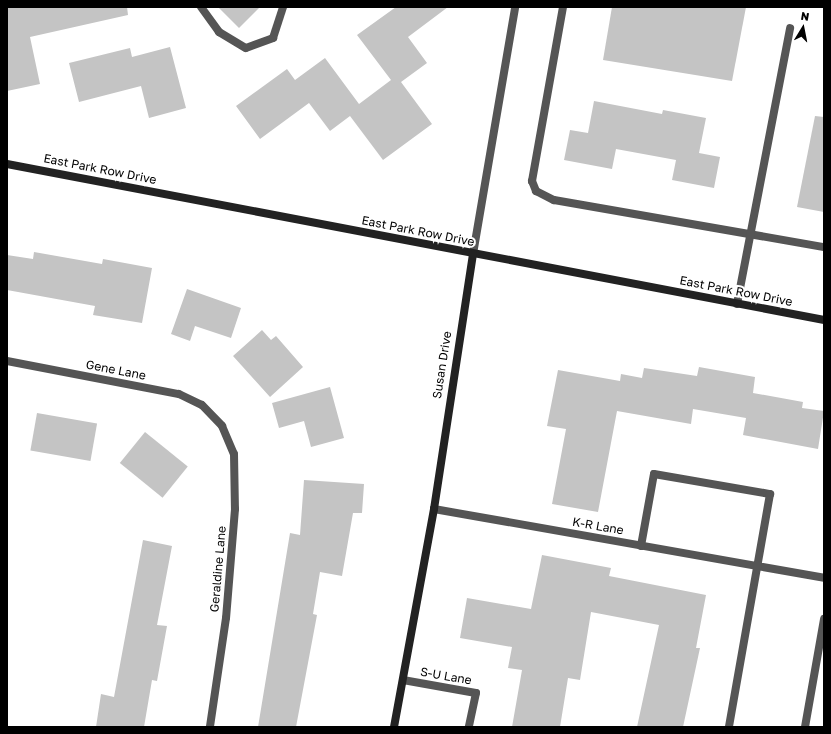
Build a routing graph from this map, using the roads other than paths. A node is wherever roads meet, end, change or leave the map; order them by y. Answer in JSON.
{"nodes":[{"id":1,"x":201,"y":7,"type":"edge"},
{"id":2,"x":283,"y":7,"type":"edge"},
{"id":3,"x":515,"y":7,"type":"edge"},
{"id":4,"x":563,"y":7,"type":"edge"},
{"id":5,"x":790,"y":28,"type":"dead end"},
{"id":6,"x":7,"y":164,"type":"edge"},
{"id":7,"x":750,"y":235,"type":"junction"},
{"id":8,"x":824,"y":247,"type":"edge"},
{"id":9,"x":474,"y":254,"type":"junction"},
{"id":10,"x":737,"y":304,"type":"junction"},
{"id":11,"x":824,"y":320,"type":"edge"},
{"id":12,"x":7,"y":361,"type":"edge"},
{"id":13,"x":213,"y":417,"type":"joint"},
{"id":14,"x":434,"y":509,"type":"junction"},
{"id":15,"x":641,"y":546,"type":"junction"},
{"id":16,"x":757,"y":566,"type":"junction"},
{"id":17,"x":824,"y":578,"type":"edge"},
{"id":18,"x":824,"y":619,"type":"edge"},
{"id":19,"x":403,"y":680,"type":"junction"},
{"id":20,"x":210,"y":727,"type":"edge"},
{"id":21,"x":394,"y":727,"type":"edge"},
{"id":22,"x":470,"y":727,"type":"edge"},
{"id":23,"x":728,"y":727,"type":"edge"},
{"id":24,"x":805,"y":727,"type":"edge"}],
"edges":[{"from":1,"to":2,"type":"street"},
{"from":3,"to":9,"type":"street","name":"Susan Drive"},
{"from":4,"to":7,"type":"street"},
{"from":5,"to":7,"type":"street"},
{"from":6,"to":9,"type":"main road","name":"East Park Row Drive"},
{"from":7,"to":8,"type":"street"},
{"from":7,"to":10,"type":"street"},
{"from":9,"to":10,"type":"main road","name":"East Park Row Drive"},
{"from":9,"to":14,"type":"main road","name":"Susan Drive"},
{"from":10,"to":11,"type":"main road","name":"East Park Row Drive"},
{"from":12,"to":13,"type":"street","name":"Gene Lane"},
{"from":13,"to":20,"type":"street","name":"Geraldine Lane"},
{"from":14,"to":15,"type":"street","name":"K-R Lane"},
{"from":14,"to":19,"type":"main road","name":"Susan Drive"},
{"from":15,"to":16,"type":"street","name":"K-R Lane"},
{"from":15,"to":16,"type":"street"},
{"from":16,"to":17,"type":"street","name":"K-R Lane"},
{"from":16,"to":23,"type":"street"},
{"from":18,"to":24,"type":"street"},
{"from":19,"to":21,"type":"main road","name":"Susan Drive"},
{"from":19,"to":22,"type":"street","name":"S-U Lane"}]}
